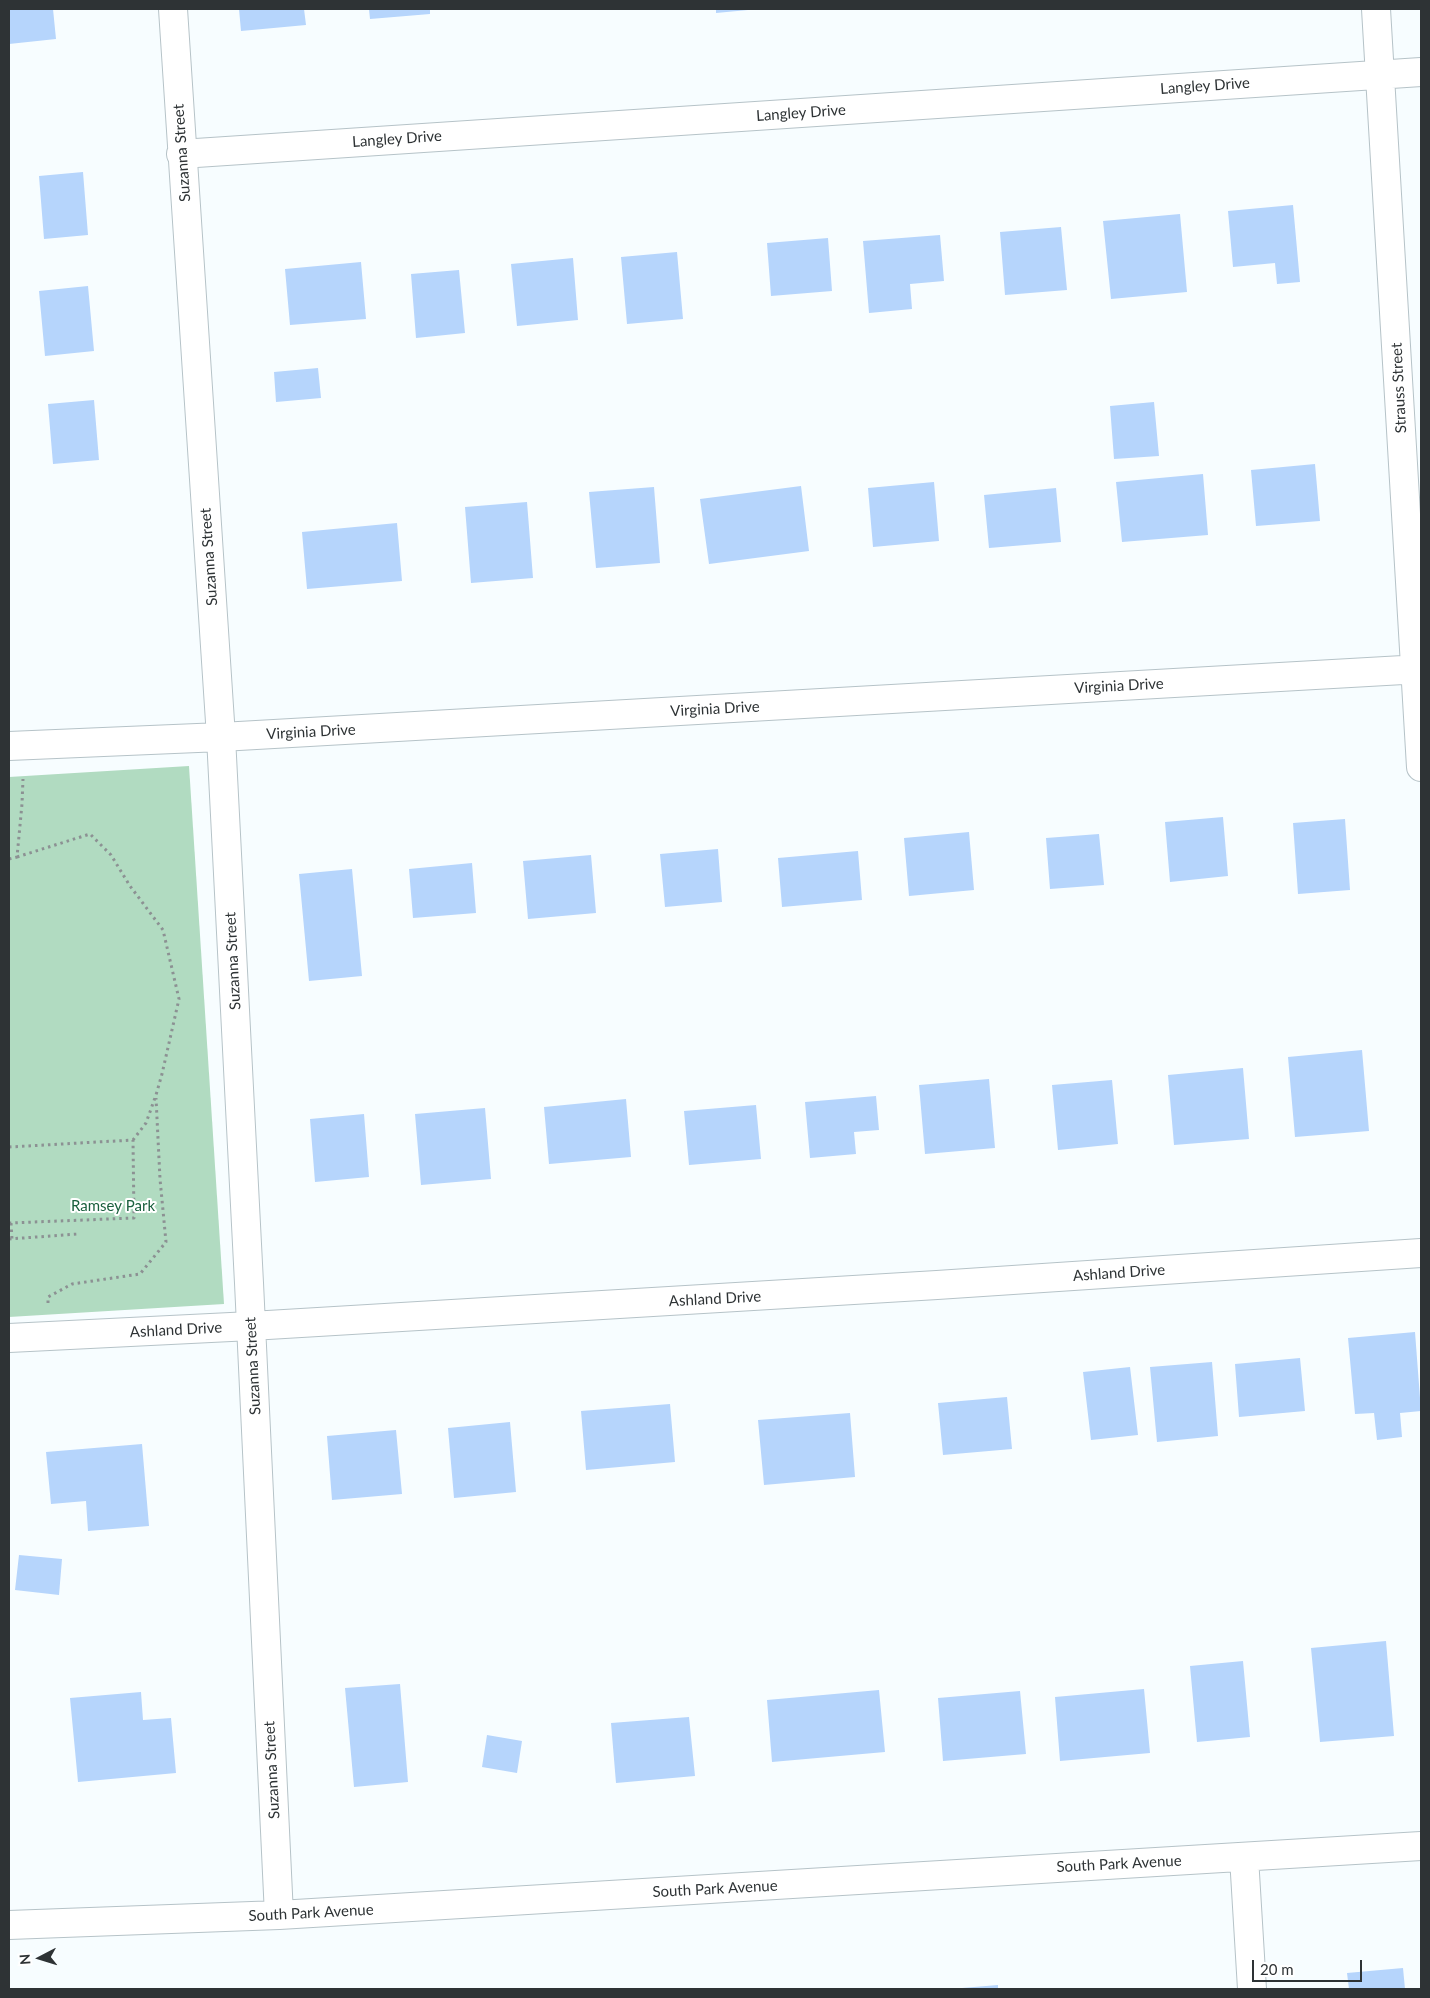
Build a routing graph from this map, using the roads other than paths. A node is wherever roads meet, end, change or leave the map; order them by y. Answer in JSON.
{"nodes":[{"id":1,"x":173,"y":9,"type":"edge"},
{"id":2,"x":1376,"y":9,"type":"edge"},
{"id":3,"x":1421,"y":72,"type":"edge"},
{"id":4,"x":1381,"y":74,"type":"junction"},
{"id":5,"x":182,"y":154,"type":"junction"},
{"id":6,"x":1418,"y":669,"type":"edge"},
{"id":7,"x":221,"y":736,"type":"junction"},
{"id":8,"x":16,"y":746,"type":"edge"},
{"id":9,"x":1421,"y":767,"type":"edge"},
{"id":10,"x":1421,"y":1254,"type":"edge"},
{"id":11,"x":252,"y":1326,"type":"junction"},
{"id":12,"x":9,"y":1338,"type":"edge"},
{"id":13,"x":1421,"y":1846,"type":"edge"},
{"id":14,"x":1244,"y":1857,"type":"junction"},
{"id":15,"x":279,"y":1915,"type":"junction"},
{"id":16,"x":9,"y":1926,"type":"edge"},
{"id":17,"x":1252,"y":1989,"type":"edge"}],
"edges":[{"from":1,"to":5,"type":"street","name":"Suzanna Street"},
{"from":2,"to":4,"type":"street","name":"Strauss Street"},
{"from":3,"to":4,"type":"street","name":"Langley Drive"},
{"from":4,"to":5,"type":"street","name":"Langley Drive"},
{"from":4,"to":6,"type":"street","name":"Strauss Street"},
{"from":5,"to":7,"type":"street","name":"Suzanna Street"},
{"from":6,"to":7,"type":"street","name":"Virginia Drive"},
{"from":6,"to":9,"type":"street","name":"Strauss Street"},
{"from":7,"to":8,"type":"street","name":"Virginia Drive"},
{"from":7,"to":11,"type":"street","name":"Suzanna Street"},
{"from":10,"to":11,"type":"street","name":"Ashland Drive"},
{"from":11,"to":12,"type":"street","name":"Ashland Drive"},
{"from":11,"to":15,"type":"street","name":"Suzanna Street"},
{"from":13,"to":14,"type":"street","name":"South Park Avenue"},
{"from":14,"to":15,"type":"street","name":"South Park Avenue"},
{"from":14,"to":17,"type":"street"},
{"from":15,"to":16,"type":"street","name":"South Park Avenue"}]}
